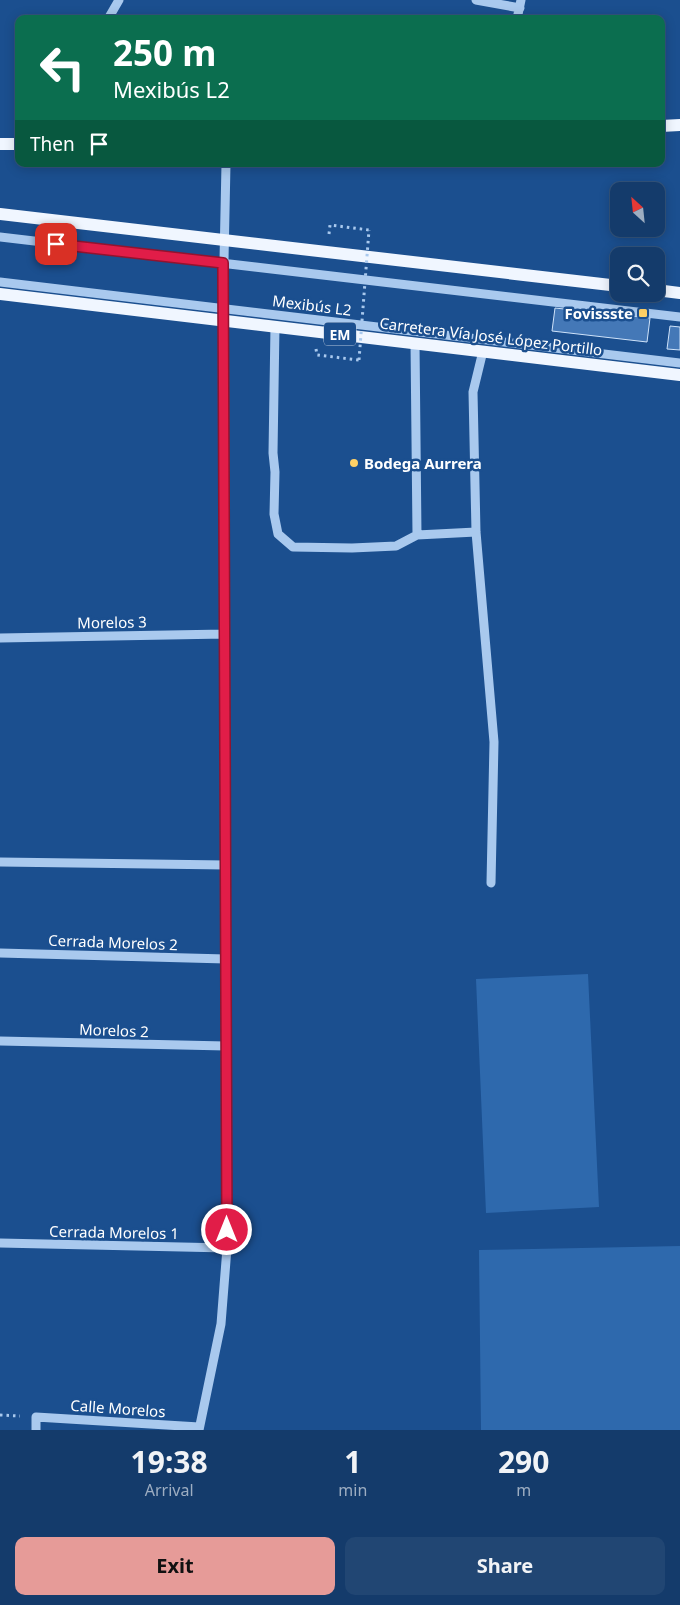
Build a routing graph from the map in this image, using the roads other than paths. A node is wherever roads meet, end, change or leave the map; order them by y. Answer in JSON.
{"nodes":[{"id":1,"x":119,"y":0,"type":"edge"},
{"id":2,"x":476,"y":0,"type":"edge"},
{"id":3,"x":520,"y":4,"type":"edge"},
{"id":4,"x":110,"y":15,"type":"edge"},
{"id":5,"x":680,"y":125,"type":"edge"},
{"id":6,"x":665,"y":126,"type":"edge"},
{"id":7,"x":0,"y":144,"type":"edge"},
{"id":8,"x":15,"y":144,"type":"edge"},
{"id":9,"x":226,"y":167,"type":"edge"},
{"id":10,"x":0,"y":214,"type":"edge"},
{"id":11,"x":0,"y":237,"type":"edge"},
{"id":12,"x":223,"y":240,"type":"junction"},
{"id":13,"x":223,"y":263,"type":"junction"},
{"id":14,"x":0,"y":282,"type":"edge"},
{"id":15,"x":610,"y":285,"type":"edge"},
{"id":16,"x":665,"y":291,"type":"edge"},
{"id":17,"x":680,"y":293,"type":"edge"},
{"id":18,"x":0,"y":294,"type":"edge"},
{"id":19,"x":223,"y":314,"type":"junction"},
{"id":20,"x":680,"y":317,"type":"edge"},
{"id":21,"x":275,"y":326,"type":"junction"},
{"id":22,"x":415,"y":343,"type":"junction"},
{"id":23,"x":483,"y":351,"type":"junction"},
{"id":24,"x":680,"y":363,"type":"edge"},
{"id":25,"x":680,"y":374,"type":"edge"},
{"id":26,"x":476,"y":532,"type":"junction"},
{"id":27,"x":417,"y":535,"type":"junction"},
{"id":28,"x":224,"y":634,"type":"junction"},
{"id":29,"x":0,"y":638,"type":"edge"},
{"id":30,"x":0,"y":862,"type":"edge"},
{"id":31,"x":226,"y":865,"type":"junction"},
{"id":32,"x":491,"y":883,"type":"dead end"},
{"id":33,"x":0,"y":953,"type":"edge"},
{"id":34,"x":226,"y":958,"type":"junction"},
{"id":35,"x":0,"y":1040,"type":"edge"},
{"id":36,"x":226,"y":1046,"type":"junction"},
{"id":37,"x":0,"y":1243,"type":"edge"},
{"id":38,"x":227,"y":1248,"type":"junction"},
{"id":39,"x":199,"y":1429,"type":"edge"},
{"id":40,"x":36,"y":1430,"type":"edge"}],
"edges":[{"from":1,"to":4,"type":"street"},
{"from":2,"to":3,"type":"street"},
{"from":5,"to":6,"type":"main road"},
{"from":7,"to":8,"type":"main road"},
{"from":9,"to":12,"type":"street"},
{"from":10,"to":12,"type":"main road"},
{"from":11,"to":13,"type":"street","name":"Mexibús L2"},
{"from":12,"to":13,"type":"street"},
{"from":12,"to":15,"type":"main road"},
{"from":13,"to":19,"type":"street"},
{"from":13,"to":20,"type":"street","name":"Mexibús L2"},
{"from":14,"to":19,"type":"street","name":"Mexibús L2"},
{"from":16,"to":17,"type":"main road"},
{"from":18,"to":19,"type":"main road","name":"Carretera Vía José López Portillo","number":"EM"},
{"from":19,"to":21,"type":"main road","name":"Carretera Vía José López Portillo","number":"EM"},
{"from":19,"to":24,"type":"street","name":"Mexibús L2"},
{"from":19,"to":28,"type":"street"},
{"from":21,"to":22,"type":"main road","name":"Carretera Vía José López Portillo","number":"EM"},
{"from":21,"to":27,"type":"street"},
{"from":22,"to":23,"type":"main road","name":"Carretera Vía José López Portillo","number":"EM"},
{"from":22,"to":27,"type":"street"},
{"from":23,"to":25,"type":"main road","name":"Carretera Vía José López Portillo","number":"EM"},
{"from":23,"to":26,"type":"street"},
{"from":26,"to":27,"type":"street"},
{"from":26,"to":32,"type":"street"},
{"from":28,"to":29,"type":"street","name":"Morelos 3"},
{"from":28,"to":31,"type":"street"},
{"from":30,"to":31,"type":"street"},
{"from":31,"to":34,"type":"street"},
{"from":33,"to":34,"type":"street","name":"Cerrada Morelos 2"},
{"from":34,"to":36,"type":"street"},
{"from":35,"to":36,"type":"street","name":"Morelos 2"},
{"from":36,"to":38,"type":"street"},
{"from":37,"to":38,"type":"street","name":"Cerrada Morelos 1"},
{"from":38,"to":39,"type":"street"},
{"from":39,"to":40,"type":"street","name":"Calle Morelos"}]}
